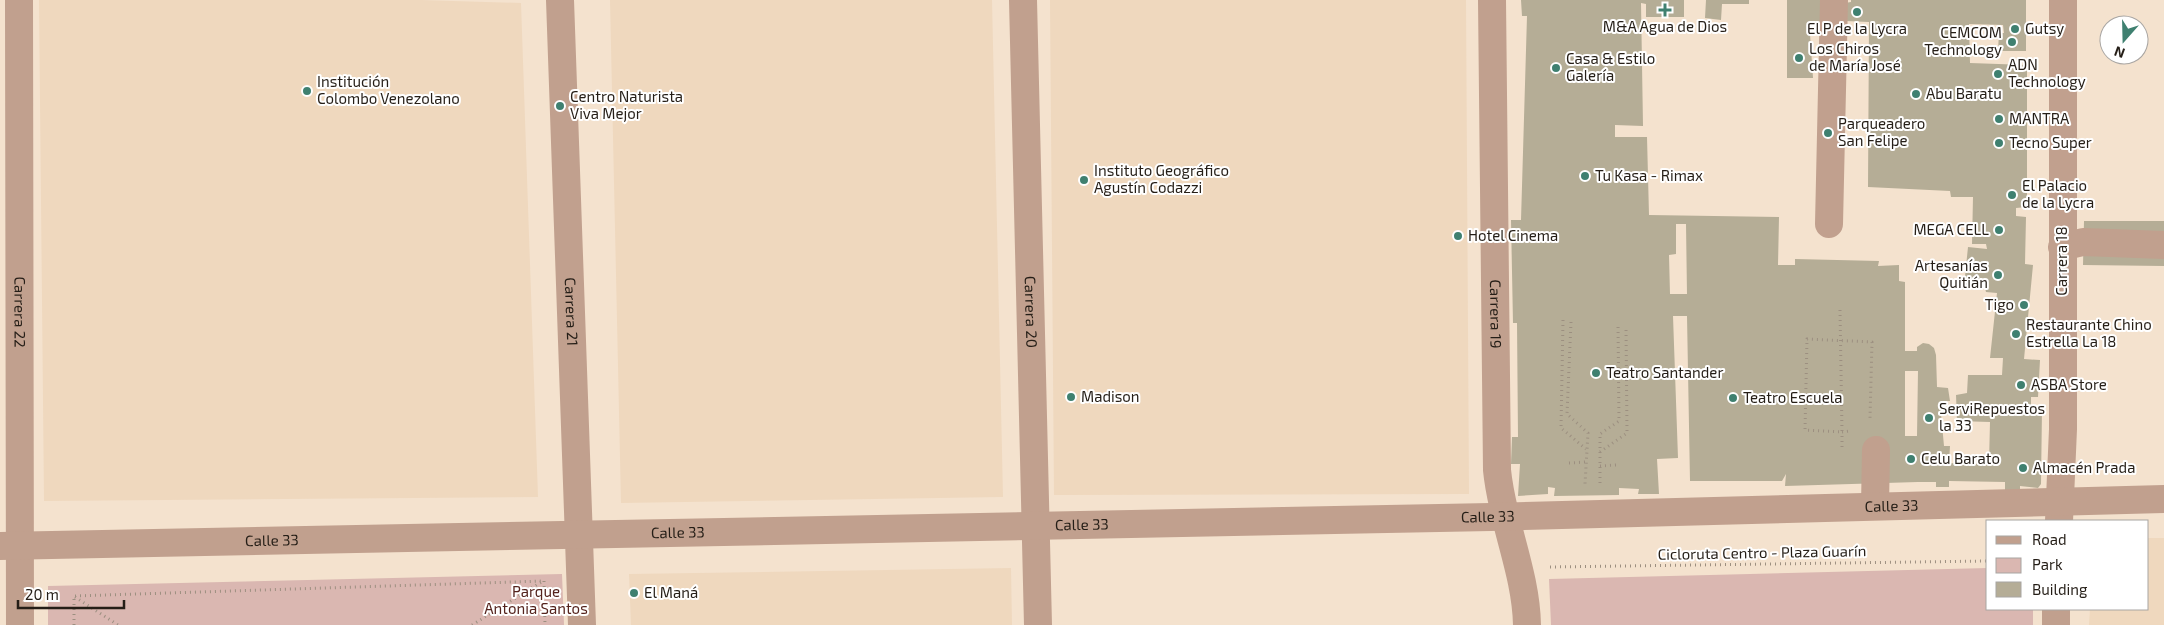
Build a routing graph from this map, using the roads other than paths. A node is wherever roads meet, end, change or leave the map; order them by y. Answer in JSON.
{"nodes":[{"id":1,"x":18,"y":0,"type":"edge"},
{"id":2,"x":560,"y":0,"type":"edge"},
{"id":3,"x":1023,"y":0,"type":"edge"},
{"id":4,"x":1492,"y":0,"type":"edge"},
{"id":5,"x":1834,"y":0,"type":"edge"},
{"id":6,"x":2063,"y":0,"type":"edge"},
{"id":7,"x":1829,"y":224,"type":"dead end"},
{"id":8,"x":2164,"y":245,"type":"edge"},
{"id":9,"x":2062,"y":247,"type":"junction"},
{"id":10,"x":1868,"y":441,"type":"road end"},
{"id":11,"x":2164,"y":499,"type":"edge"},
{"id":12,"x":1875,"y":506,"type":"junction"},
{"id":13,"x":2060,"y":511,"type":"edge"},
{"id":14,"x":1504,"y":516,"type":"junction"},
{"id":15,"x":1036,"y":525,"type":"junction"},
{"id":16,"x":579,"y":534,"type":"junction"},
{"id":17,"x":10,"y":546,"type":"edge"},
{"id":18,"x":2056,"y":610,"type":"edge"},
{"id":19,"x":20,"y":625,"type":"edge"},
{"id":20,"x":582,"y":625,"type":"edge"},
{"id":21,"x":1038,"y":625,"type":"edge"},
{"id":22,"x":1527,"y":625,"type":"edge"},
{"id":23,"x":2056,"y":625,"type":"edge"}],
"edges":[{"from":1,"to":17,"type":"street","name":"Carrera 22"},
{"from":2,"to":16,"type":"street","name":"Carrera 21"},
{"from":3,"to":15,"type":"street","name":"Carrera 20"},
{"from":4,"to":14,"type":"street","name":"Carrera 19"},
{"from":5,"to":7,"type":"street"},
{"from":6,"to":9,"type":"street","name":"Carrera 18"},
{"from":8,"to":9,"type":"street"},
{"from":9,"to":13,"type":"street","name":"Carrera 18"},
{"from":10,"to":12,"type":"street"},
{"from":11,"to":13,"type":"street","name":"Calle 33"},
{"from":12,"to":13,"type":"street","name":"Calle 33"},
{"from":12,"to":14,"type":"street","name":"Calle 33"},
{"from":14,"to":15,"type":"street","name":"Calle 33"},
{"from":14,"to":22,"type":"street","name":"Carrera 19"},
{"from":15,"to":16,"type":"street","name":"Calle 33"},
{"from":15,"to":21,"type":"street","name":"Carrera 20"},
{"from":16,"to":17,"type":"street","name":"Calle 33"},
{"from":16,"to":20,"type":"street","name":"Carrera 21"},
{"from":17,"to":19,"type":"street","name":"Carrera 22"},
{"from":18,"to":23,"type":"street"}]}
